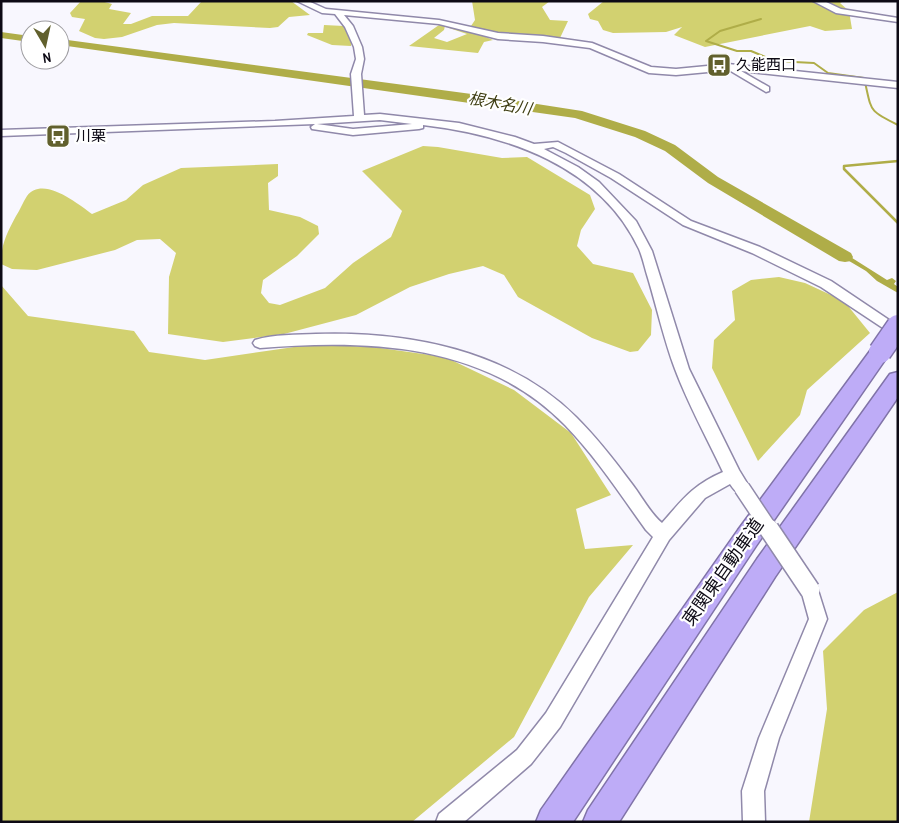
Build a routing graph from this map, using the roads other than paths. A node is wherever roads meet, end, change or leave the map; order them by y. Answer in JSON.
{"nodes":[{"id":1,"x":301,"y":1,"type":"edge"},
{"id":2,"x":817,"y":1,"type":"edge"},
{"id":3,"x":337,"y":12,"type":"junction"},
{"id":4,"x":898,"y":20,"type":"edge"},
{"id":5,"x":728,"y":67,"type":"junction"},
{"id":6,"x":898,"y":85,"type":"edge"},
{"id":7,"x":766,"y":89,"type":"dead end"},
{"id":8,"x":359,"y":117,"type":"junction"},
{"id":9,"x":300,"y":122,"type":"junction"},
{"id":10,"x":426,"y":122,"type":"junction"},
{"id":11,"x":1,"y":133,"type":"edge"},
{"id":12,"x":533,"y":147,"type":"junction"},
{"id":13,"x":898,"y":326,"type":"edge"},
{"id":14,"x":889,"y":342,"type":"edge"},
{"id":15,"x":260,"y":343,"type":"dead end"},
{"id":16,"x":898,"y":380,"type":"edge"},
{"id":17,"x":737,"y":481,"type":"junction"},
{"id":18,"x":663,"y":535,"type":"junction"},
{"id":19,"x":448,"y":822,"type":"edge"},
{"id":20,"x":553,"y":822,"type":"edge"},
{"id":21,"x":600,"y":822,"type":"edge"},
{"id":22,"x":754,"y":822,"type":"edge"}],
"edges":[{"from":1,"to":3,"type":"street"},
{"from":2,"to":4,"type":"street"},
{"from":3,"to":5,"type":"street"},
{"from":3,"to":8,"type":"street"},
{"from":5,"to":6,"type":"street"},
{"from":5,"to":7,"type":"street"},
{"from":8,"to":9,"type":"street"},
{"from":8,"to":10,"type":"street"},
{"from":9,"to":10,"type":"street"},
{"from":9,"to":11,"type":"street"},
{"from":10,"to":12,"type":"street"},
{"from":12,"to":14,"type":"street"},
{"from":12,"to":17,"type":"street"},
{"from":13,"to":14,"type":"highway","name":"東関東自動車道","bridge":true},
{"from":14,"to":20,"type":"highway","name":"東関東自動車道"},
{"from":15,"to":18,"type":"street"},
{"from":16,"to":21,"type":"highway","name":"東関東自動車道"},
{"from":17,"to":18,"type":"street"},
{"from":17,"to":22,"type":"street","bridge":true},
{"from":18,"to":19,"type":"street"}]}
